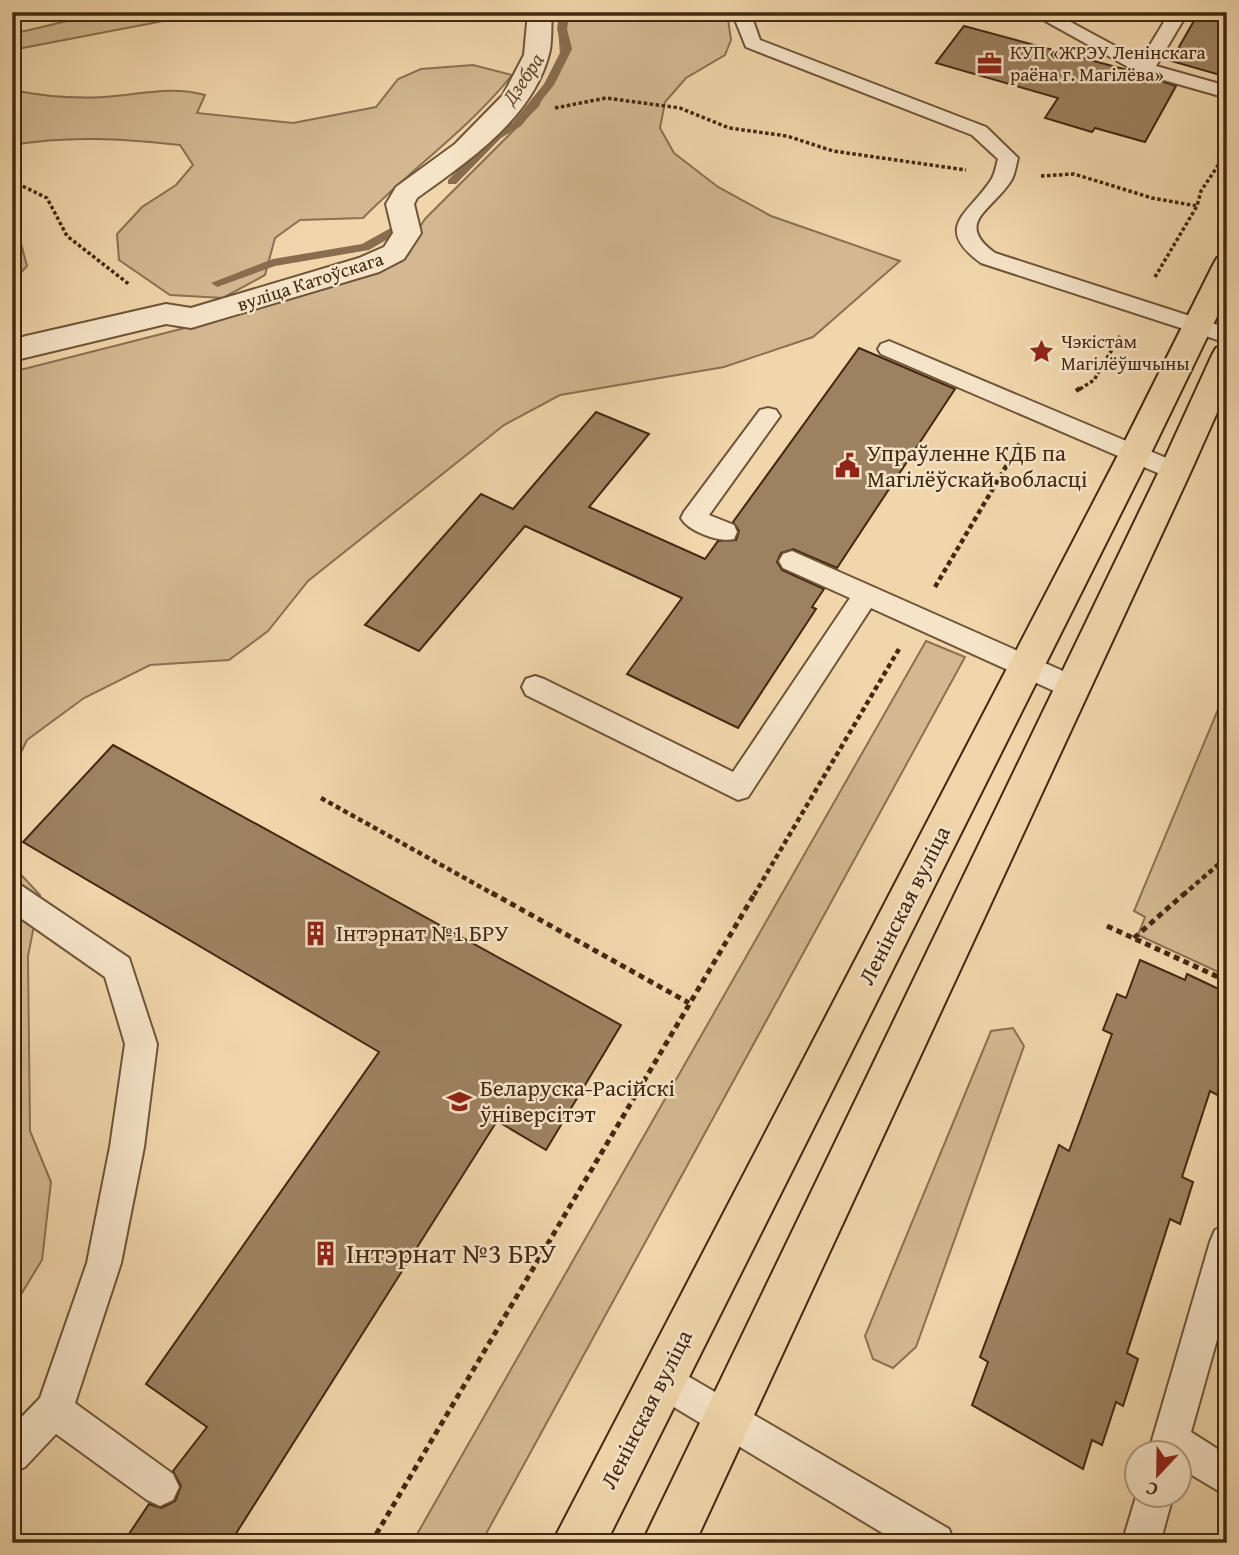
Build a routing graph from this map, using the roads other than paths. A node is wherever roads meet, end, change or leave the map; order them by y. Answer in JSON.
{"nodes":[{"id":1,"x":540,"y":12,"type":"edge"},
{"id":2,"x":741,"y":12,"type":"edge"},
{"id":3,"x":1038,"y":12,"type":"edge"},
{"id":4,"x":1179,"y":12,"type":"edge"},
{"id":5,"x":1145,"y":69,"type":"junction"},
{"id":6,"x":1227,"y":92,"type":"edge"},
{"id":7,"x":1227,"y":265,"type":"edge"},
{"id":8,"x":1212,"y":331,"type":"edge"},
{"id":9,"x":889,"y":349,"type":"dead end"},
{"id":10,"x":12,"y":351,"type":"edge"},
{"id":11,"x":1227,"y":355,"type":"edge"},
{"id":12,"x":768,"y":416,"type":"dead end"},
{"id":13,"x":1134,"y":455,"type":"junction"},
{"id":14,"x":1175,"y":471,"type":"junction"},
{"id":15,"x":725,"y":532,"type":"dead end"},
{"id":16,"x":792,"y":561,"type":"dead end"},
{"id":17,"x":866,"y":594,"type":"junction"},
{"id":18,"x":1026,"y":667,"type":"junction"},
{"id":19,"x":535,"y":687,"type":"dead end"},
{"id":20,"x":1072,"y":687,"type":"junction"},
{"id":21,"x":12,"y":895,"type":"edge"},
{"id":22,"x":1227,"y":1242,"type":"edge"},
{"id":23,"x":662,"y":1379,"type":"junction"},
{"id":24,"x":54,"y":1410,"type":"junction"},
{"id":25,"x":727,"y":1420,"type":"junction"},
{"id":26,"x":1170,"y":1440,"type":"edge"},
{"id":27,"x":12,"y":1454,"type":"edge"},
{"id":28,"x":1194,"y":1460,"type":"edge"},
{"id":29,"x":1227,"y":1477,"type":"edge"},
{"id":30,"x":160,"y":1487,"type":"dead end"},
{"id":31,"x":1150,"y":1510,"type":"edge"},
{"id":32,"x":913,"y":1537,"type":"edge"},
{"id":33,"x":578,"y":1543,"type":"edge"},
{"id":34,"x":668,"y":1543,"type":"edge"},
{"id":35,"x":1141,"y":1543,"type":"edge"}],
"edges":[{"from":1,"to":10,"type":"street","name":"вуліца Катоўскага"},
{"from":2,"to":8,"type":"lane"},
{"from":3,"to":5,"type":"lane"},
{"from":4,"to":5,"type":"lane"},
{"from":5,"to":6,"type":"lane"},
{"from":7,"to":8,"type":"main road","name":"Ленінская вуліца"},
{"from":8,"to":13,"type":"main road","name":"Ленінская вуліца"},
{"from":9,"to":13,"type":"lane"},
{"from":11,"to":14,"type":"main road"},
{"from":12,"to":15,"type":"lane"},
{"from":13,"to":14,"type":"lane"},
{"from":13,"to":18,"type":"main road","name":"Ленінская вуліца"},
{"from":14,"to":20,"type":"main road"},
{"from":16,"to":17,"type":"lane"},
{"from":17,"to":18,"type":"lane"},
{"from":17,"to":19,"type":"lane"},
{"from":18,"to":20,"type":"lane"},
{"from":18,"to":23,"type":"main road","name":"Ленінская вуліца"},
{"from":20,"to":25,"type":"main road"},
{"from":21,"to":24,"type":"lane"},
{"from":22,"to":26,"type":"lane"},
{"from":23,"to":25,"type":"lane"},
{"from":23,"to":33,"type":"main road","name":"Ленінская вуліца"},
{"from":24,"to":27,"type":"lane"},
{"from":24,"to":30,"type":"lane"},
{"from":25,"to":32,"type":"lane"},
{"from":25,"to":34,"type":"main road"},
{"from":28,"to":29,"type":"lane"},
{"from":31,"to":35,"type":"lane"}]}
